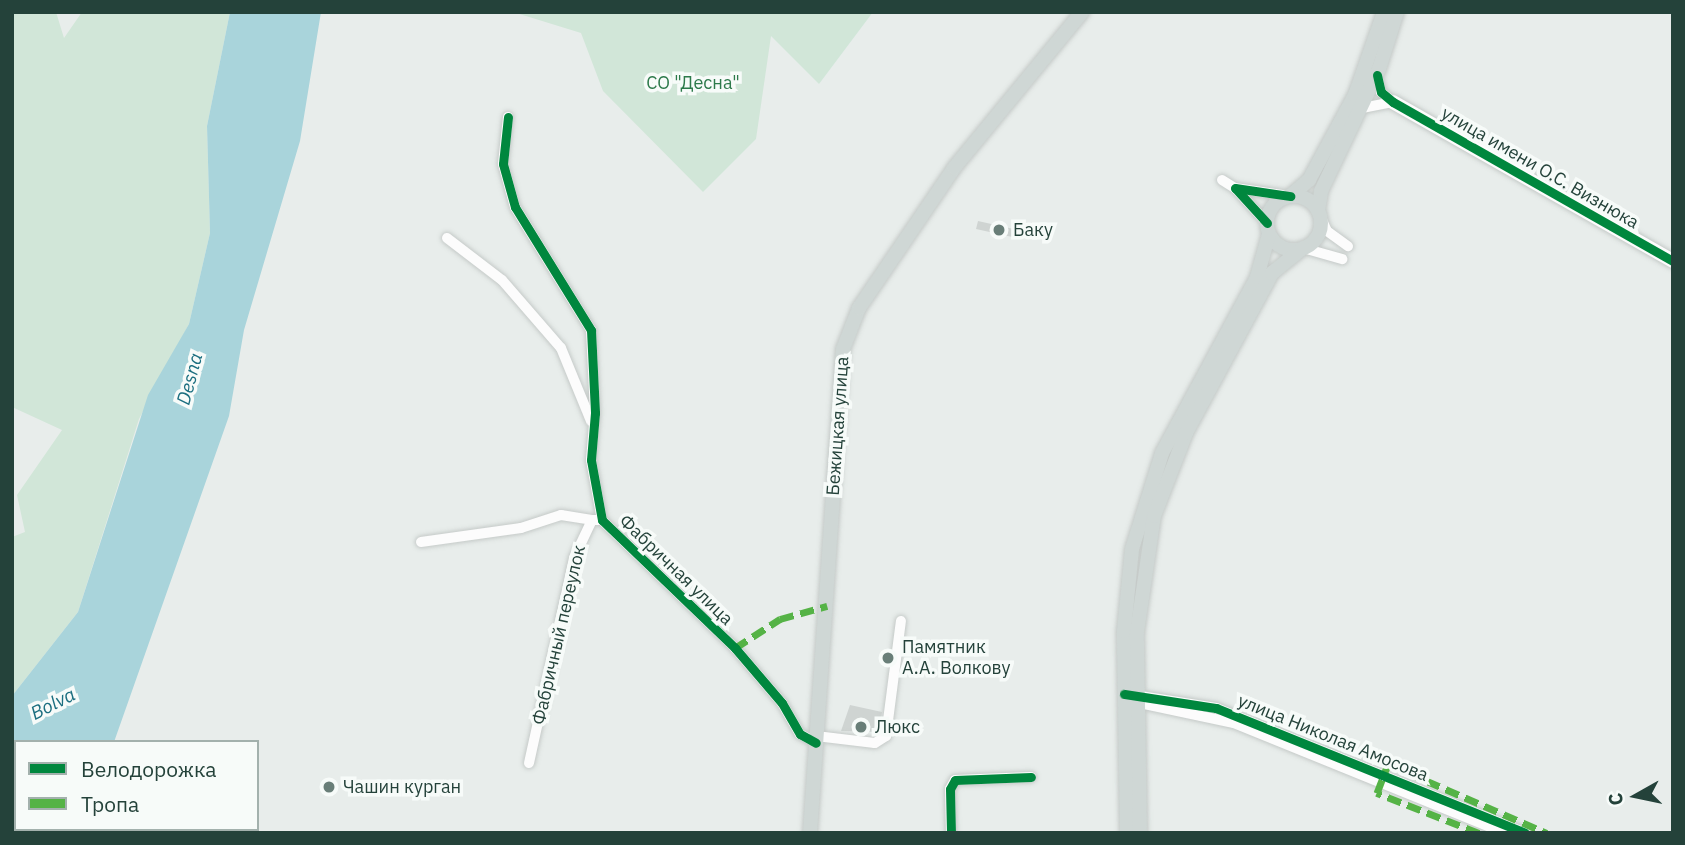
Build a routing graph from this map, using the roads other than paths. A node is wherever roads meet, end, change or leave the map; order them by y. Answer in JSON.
{"nodes":[{"id":1,"x":1082,"y":12,"type":"edge"},
{"id":2,"x":1384,"y":12,"type":"edge"},
{"id":3,"x":1397,"y":12,"type":"edge"},
{"id":4,"x":1377,"y":75,"type":"junction"},
{"id":5,"x":1393,"y":102,"type":"junction"},
{"id":6,"x":1362,"y":108,"type":"junction"},
{"id":7,"x":508,"y":117,"type":"dead end"},
{"id":8,"x":1222,"y":180,"type":"dead end"},
{"id":9,"x":1236,"y":188,"type":"junction"},
{"id":10,"x":1290,"y":196,"type":"junction"},
{"id":11,"x":1318,"y":211,"type":"junction"},
{"id":12,"x":1268,"y":228,"type":"junction"},
{"id":13,"x":447,"y":238,"type":"dead end"},
{"id":14,"x":1348,"y":246,"type":"dead end"},
{"id":15,"x":1303,"y":248,"type":"junction"},
{"id":16,"x":1342,"y":259,"type":"dead end"},
{"id":17,"x":1673,"y":261,"type":"edge"},
{"id":18,"x":592,"y":422,"type":"junction"},
{"id":19,"x":597,"y":520,"type":"junction"},
{"id":20,"x":421,"y":542,"type":"dead end"},
{"id":21,"x":901,"y":621,"type":"dead end"},
{"id":22,"x":1130,"y":698,"type":"junction"},
{"id":23,"x":816,"y":740,"type":"junction"},
{"id":24,"x":530,"y":763,"type":"dead end"},
{"id":25,"x":1031,"y":777,"type":"dead end"},
{"id":26,"x":810,"y":833,"type":"edge"},
{"id":27,"x":951,"y":833,"type":"edge"},
{"id":28,"x":1127,"y":833,"type":"edge"},
{"id":29,"x":1140,"y":833,"type":"edge"},
{"id":30,"x":1505,"y":833,"type":"edge"},
{"id":31,"x":1525,"y":833,"type":"edge"}],
"edges":[{"from":1,"to":23,"type":"main road","name":"Бежицкая улица"},
{"from":2,"to":10,"type":"main road"},
{"from":3,"to":4,"type":"main road"},
{"from":4,"to":5,"type":"street"},
{"from":4,"to":6,"type":"main road"},
{"from":5,"to":6,"type":"street"},
{"from":5,"to":17,"type":"street","name":"улица имени О.С. Визнюка"},
{"from":6,"to":11,"type":"main road"},
{"from":7,"to":18,"type":"street","name":"Фабричная улица"},
{"from":8,"to":9,"type":"street"},
{"from":9,"to":10,"type":"street"},
{"from":9,"to":12,"type":"street"},
{"from":10,"to":11,"type":"main road"},
{"from":10,"to":12,"type":"main road"},
{"from":11,"to":14,"type":"street"},
{"from":11,"to":15,"type":"main road"},
{"from":12,"to":15,"type":"main road"},
{"from":12,"to":22,"type":"main road"},
{"from":13,"to":18,"type":"street","name":"Фабричная улица"},
{"from":15,"to":16,"type":"street"},
{"from":15,"to":22,"type":"main road"},
{"from":18,"to":19,"type":"street","name":"Фабричная улица"},
{"from":19,"to":20,"type":"street","name":"Фабричная улица"},
{"from":19,"to":23,"type":"street","name":"Фабричная улица"},
{"from":19,"to":24,"type":"street","name":"Фабричный переулок"},
{"from":21,"to":23,"type":"street"},
{"from":22,"to":28,"type":"main road"},
{"from":22,"to":29,"type":"main road"},
{"from":22,"to":30,"type":"street","name":"улица Николая Амосова"},
{"from":22,"to":31,"type":"street","name":"улица Николая Амосова"},
{"from":23,"to":26,"type":"main road","name":"Бежицкая улица"},
{"from":25,"to":27,"type":"street"}]}
